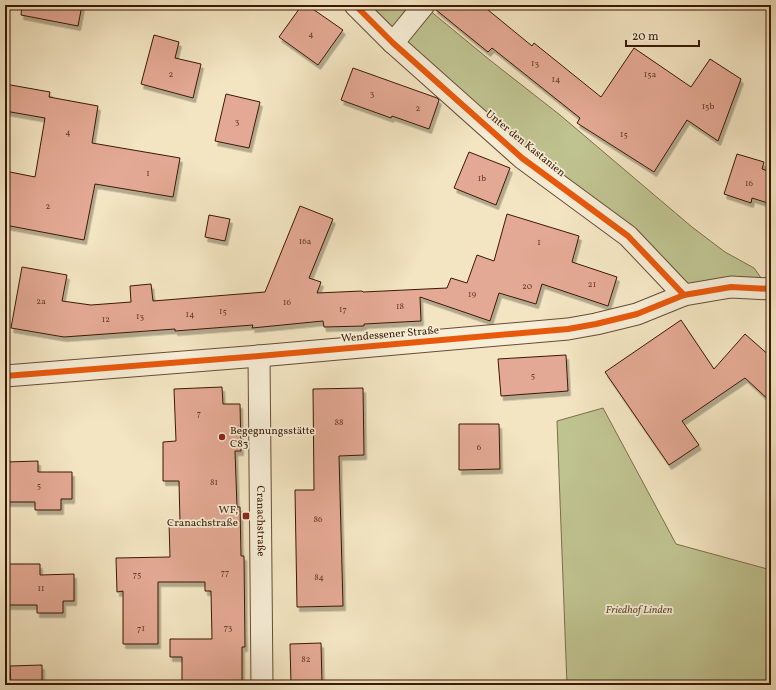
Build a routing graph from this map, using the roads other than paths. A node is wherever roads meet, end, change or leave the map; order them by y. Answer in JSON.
{"nodes":[{"id":1,"x":355,"y":5,"type":"edge"},
{"id":2,"x":424,"y":5,"type":"edge"},
{"id":3,"x":393,"y":43,"type":"junction"},
{"id":4,"x":771,"y":289,"type":"edge"},
{"id":5,"x":684,"y":295,"type":"junction"},
{"id":6,"x":258,"y":356,"type":"junction"},
{"id":7,"x":5,"y":376,"type":"edge"},
{"id":8,"x":262,"y":685,"type":"edge"}],
"edges":[{"from":1,"to":3,"type":"street","name":"Unter den Kastanien"},
{"from":2,"to":3,"type":"street"},
{"from":3,"to":5,"type":"street","name":"Unter den Kastanien"},
{"from":4,"to":5,"type":"street","name":"Wendessener Straße"},
{"from":5,"to":6,"type":"street","name":"Wendessener Straße"},
{"from":6,"to":7,"type":"street","name":"Wendessener Straße"},
{"from":6,"to":8,"type":"street","name":"Cranachstraße"}]}
